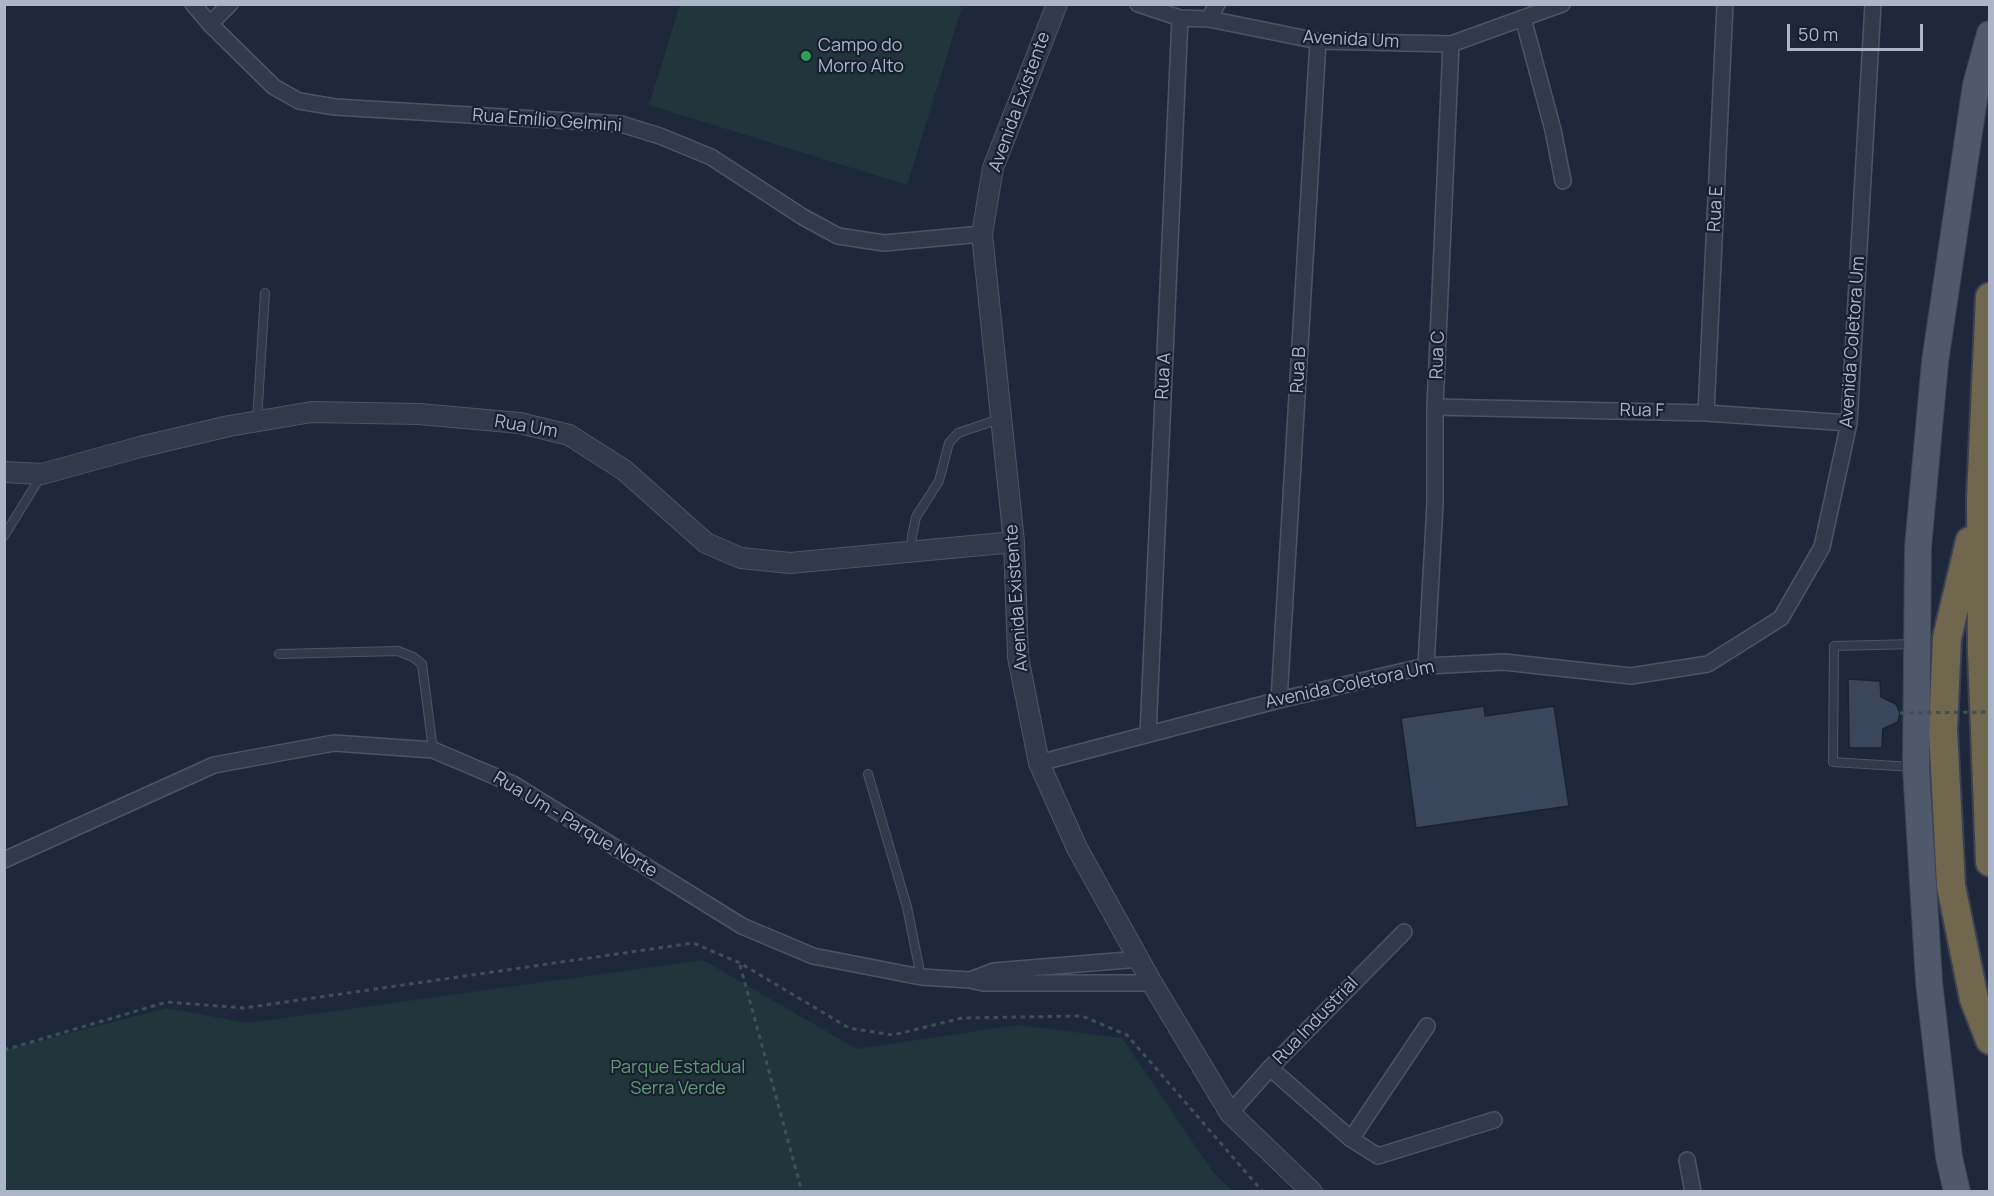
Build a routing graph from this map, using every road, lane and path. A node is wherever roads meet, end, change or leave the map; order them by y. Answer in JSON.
{"nodes":[{"id":1,"x":193,"y":4,"type":"edge"},
{"id":2,"x":230,"y":4,"type":"edge"},
{"id":3,"x":1057,"y":4,"type":"edge"},
{"id":4,"x":1138,"y":4,"type":"edge"},
{"id":5,"x":1216,"y":4,"type":"edge"},
{"id":6,"x":1562,"y":4,"type":"edge"},
{"id":7,"x":1725,"y":4,"type":"edge"},
{"id":8,"x":1873,"y":4,"type":"edge"},
{"id":9,"x":1180,"y":18,"type":"junction"},
{"id":10,"x":1523,"y":18,"type":"junction"},
{"id":11,"x":1209,"y":19,"type":"junction"},
{"id":12,"x":210,"y":24,"type":"junction"},
{"id":13,"x":1989,"y":34,"type":"edge"},
{"id":14,"x":1318,"y":41,"type":"junction"},
{"id":15,"x":1451,"y":44,"type":"junction"},
{"id":16,"x":1563,"y":181,"type":"dead end"},
{"id":17,"x":982,"y":234,"type":"junction"},
{"id":18,"x":265,"y":293,"type":"dead end"},
{"id":19,"x":1989,"y":297,"type":"edge"},
{"id":20,"x":1435,"y":407,"type":"junction"},
{"id":21,"x":1706,"y":413,"type":"junction"},
{"id":22,"x":1001,"y":419,"type":"junction"},
{"id":23,"x":257,"y":421,"type":"junction"},
{"id":24,"x":1849,"y":423,"type":"junction"},
{"id":25,"x":4,"y":472,"type":"edge"},
{"id":26,"x":42,"y":474,"type":"junction"},
{"id":27,"x":1981,"y":498,"type":"junction"},
{"id":28,"x":4,"y":536,"type":"edge"},
{"id":29,"x":1014,"y":542,"type":"junction"},
{"id":30,"x":911,"y":553,"type":"junction"},
{"id":31,"x":1916,"y":644,"type":"junction"},
{"id":32,"x":279,"y":654,"type":"dead end"},
{"id":33,"x":1426,"y":666,"type":"junction"},
{"id":34,"x":1279,"y":700,"type":"junction"},
{"id":35,"x":1900,"y":712,"type":"dead end"},
{"id":36,"x":1989,"y":712,"type":"edge"},
{"id":37,"x":1148,"y":734,"type":"junction"},
{"id":38,"x":433,"y":750,"type":"junction"},
{"id":39,"x":1039,"y":763,"type":"junction"},
{"id":40,"x":1916,"y":768,"type":"junction"},
{"id":41,"x":868,"y":774,"type":"dead end"},
{"id":42,"x":4,"y":860,"type":"edge"},
{"id":43,"x":1989,"y":862,"type":"edge"},
{"id":44,"x":1404,"y":932,"type":"dead end"},
{"id":45,"x":1140,"y":959,"type":"junction"},
{"id":46,"x":740,"y":963,"type":"junction"},
{"id":47,"x":921,"y":977,"type":"junction"},
{"id":48,"x":970,"y":980,"type":"junction"},
{"id":49,"x":1152,"y":983,"type":"junction"},
{"id":50,"x":1427,"y":1026,"type":"dead end"},
{"id":51,"x":1989,"y":1040,"type":"edge"},
{"id":52,"x":4,"y":1050,"type":"edge"},
{"id":53,"x":1270,"y":1068,"type":"junction"},
{"id":54,"x":1230,"y":1113,"type":"junction"},
{"id":55,"x":1494,"y":1120,"type":"dead end"},
{"id":56,"x":1351,"y":1139,"type":"junction"},
{"id":57,"x":1687,"y":1160,"type":"dead end"},
{"id":58,"x":802,"y":1191,"type":"edge"},
{"id":59,"x":1263,"y":1191,"type":"edge"},
{"id":60,"x":1311,"y":1191,"type":"edge"},
{"id":61,"x":1693,"y":1191,"type":"edge"},
{"id":62,"x":1957,"y":1191,"type":"edge"}],
"edges":[{"from":1,"to":12,"type":"street","name":"Rua Emílio Gelmini"},
{"from":2,"to":12,"type":"street"},
{"from":3,"to":17,"type":"street","name":"Avenida Existente"},
{"from":4,"to":9,"type":"street","name":"Avenida Um"},
{"from":5,"to":11,"type":"street"},
{"from":6,"to":10,"type":"street","name":"Avenida Um"},
{"from":7,"to":21,"type":"street","name":"Rua E"},
{"from":8,"to":24,"type":"street","name":"Avenida Coletora Um"},
{"from":9,"to":11,"type":"street","name":"Avenida Um"},
{"from":9,"to":37,"type":"street","name":"Rua A"},
{"from":10,"to":15,"type":"street","name":"Avenida Um"},
{"from":10,"to":16,"type":"street"},
{"from":11,"to":14,"type":"street","name":"Avenida Um"},
{"from":12,"to":17,"type":"street","name":"Rua Emílio Gelmini"},
{"from":13,"to":31,"type":"main road"},
{"from":14,"to":15,"type":"street","name":"Avenida Um"},
{"from":14,"to":34,"type":"street","name":"Rua B"},
{"from":15,"to":20,"type":"street","name":"Rua C"},
{"from":17,"to":22,"type":"street","name":"Avenida Existente"},
{"from":18,"to":23,"type":"lane"},
{"from":19,"to":27,"type":"highway"},
{"from":20,"to":21,"type":"street","name":"Rua F"},
{"from":20,"to":33,"type":"street","name":"Rua C"},
{"from":21,"to":24,"type":"street","name":"Rua F"},
{"from":22,"to":29,"type":"street","name":"Avenida Existente"},
{"from":22,"to":30,"type":"lane"},
{"from":23,"to":26,"type":"street","name":"Rua Um"},
{"from":23,"to":30,"type":"street","name":"Rua Um"},
{"from":24,"to":33,"type":"street","name":"Avenida Coletora Um"},
{"from":25,"to":26,"type":"street","name":"Rua Um"},
{"from":26,"to":28,"type":"lane"},
{"from":27,"to":43,"type":"highway"},
{"from":27,"to":51,"type":"highway"},
{"from":29,"to":30,"type":"street","name":"Rua Um"},
{"from":29,"to":39,"type":"street","name":"Avenida Existente"},
{"from":31,"to":40,"type":"main road"},
{"from":31,"to":40,"type":"lane"},
{"from":32,"to":38,"type":"lane"},
{"from":33,"to":34,"type":"street","name":"Avenida Coletora Um"},
{"from":34,"to":37,"type":"street","name":"Avenida Coletora Um"},
{"from":35,"to":36,"type":"path","bridge":true},
{"from":37,"to":39,"type":"street","name":"Avenida Coletora Um"},
{"from":38,"to":42,"type":"street","name":"Rua Um - Parque Norte"},
{"from":38,"to":47,"type":"street","name":"Rua Um - Parque Norte"},
{"from":39,"to":45,"type":"street","name":"Avenida Existente"},
{"from":40,"to":62,"type":"main road"},
{"from":41,"to":47,"type":"lane"},
{"from":44,"to":53,"type":"street","name":"Rua Industrial"},
{"from":45,"to":48,"type":"street","name":"Rua Um - Parque Norte"},
{"from":45,"to":49,"type":"street","name":"Avenida Existente"},
{"from":46,"to":52,"type":"path"},
{"from":46,"to":58,"type":"path"},
{"from":46,"to":59,"type":"path"},
{"from":47,"to":48,"type":"street","name":"Rua Um - Parque Norte"},
{"from":48,"to":49,"type":"street","name":"Rua Um - Parque Norte"},
{"from":49,"to":54,"type":"street","name":"Avenida Existente"},
{"from":50,"to":56,"type":"street"},
{"from":53,"to":54,"type":"street","name":"Rua Industrial"},
{"from":53,"to":56,"type":"street"},
{"from":54,"to":60,"type":"street","name":"Avenida Existente"},
{"from":55,"to":56,"type":"street"},
{"from":57,"to":61,"type":"street"}]}
